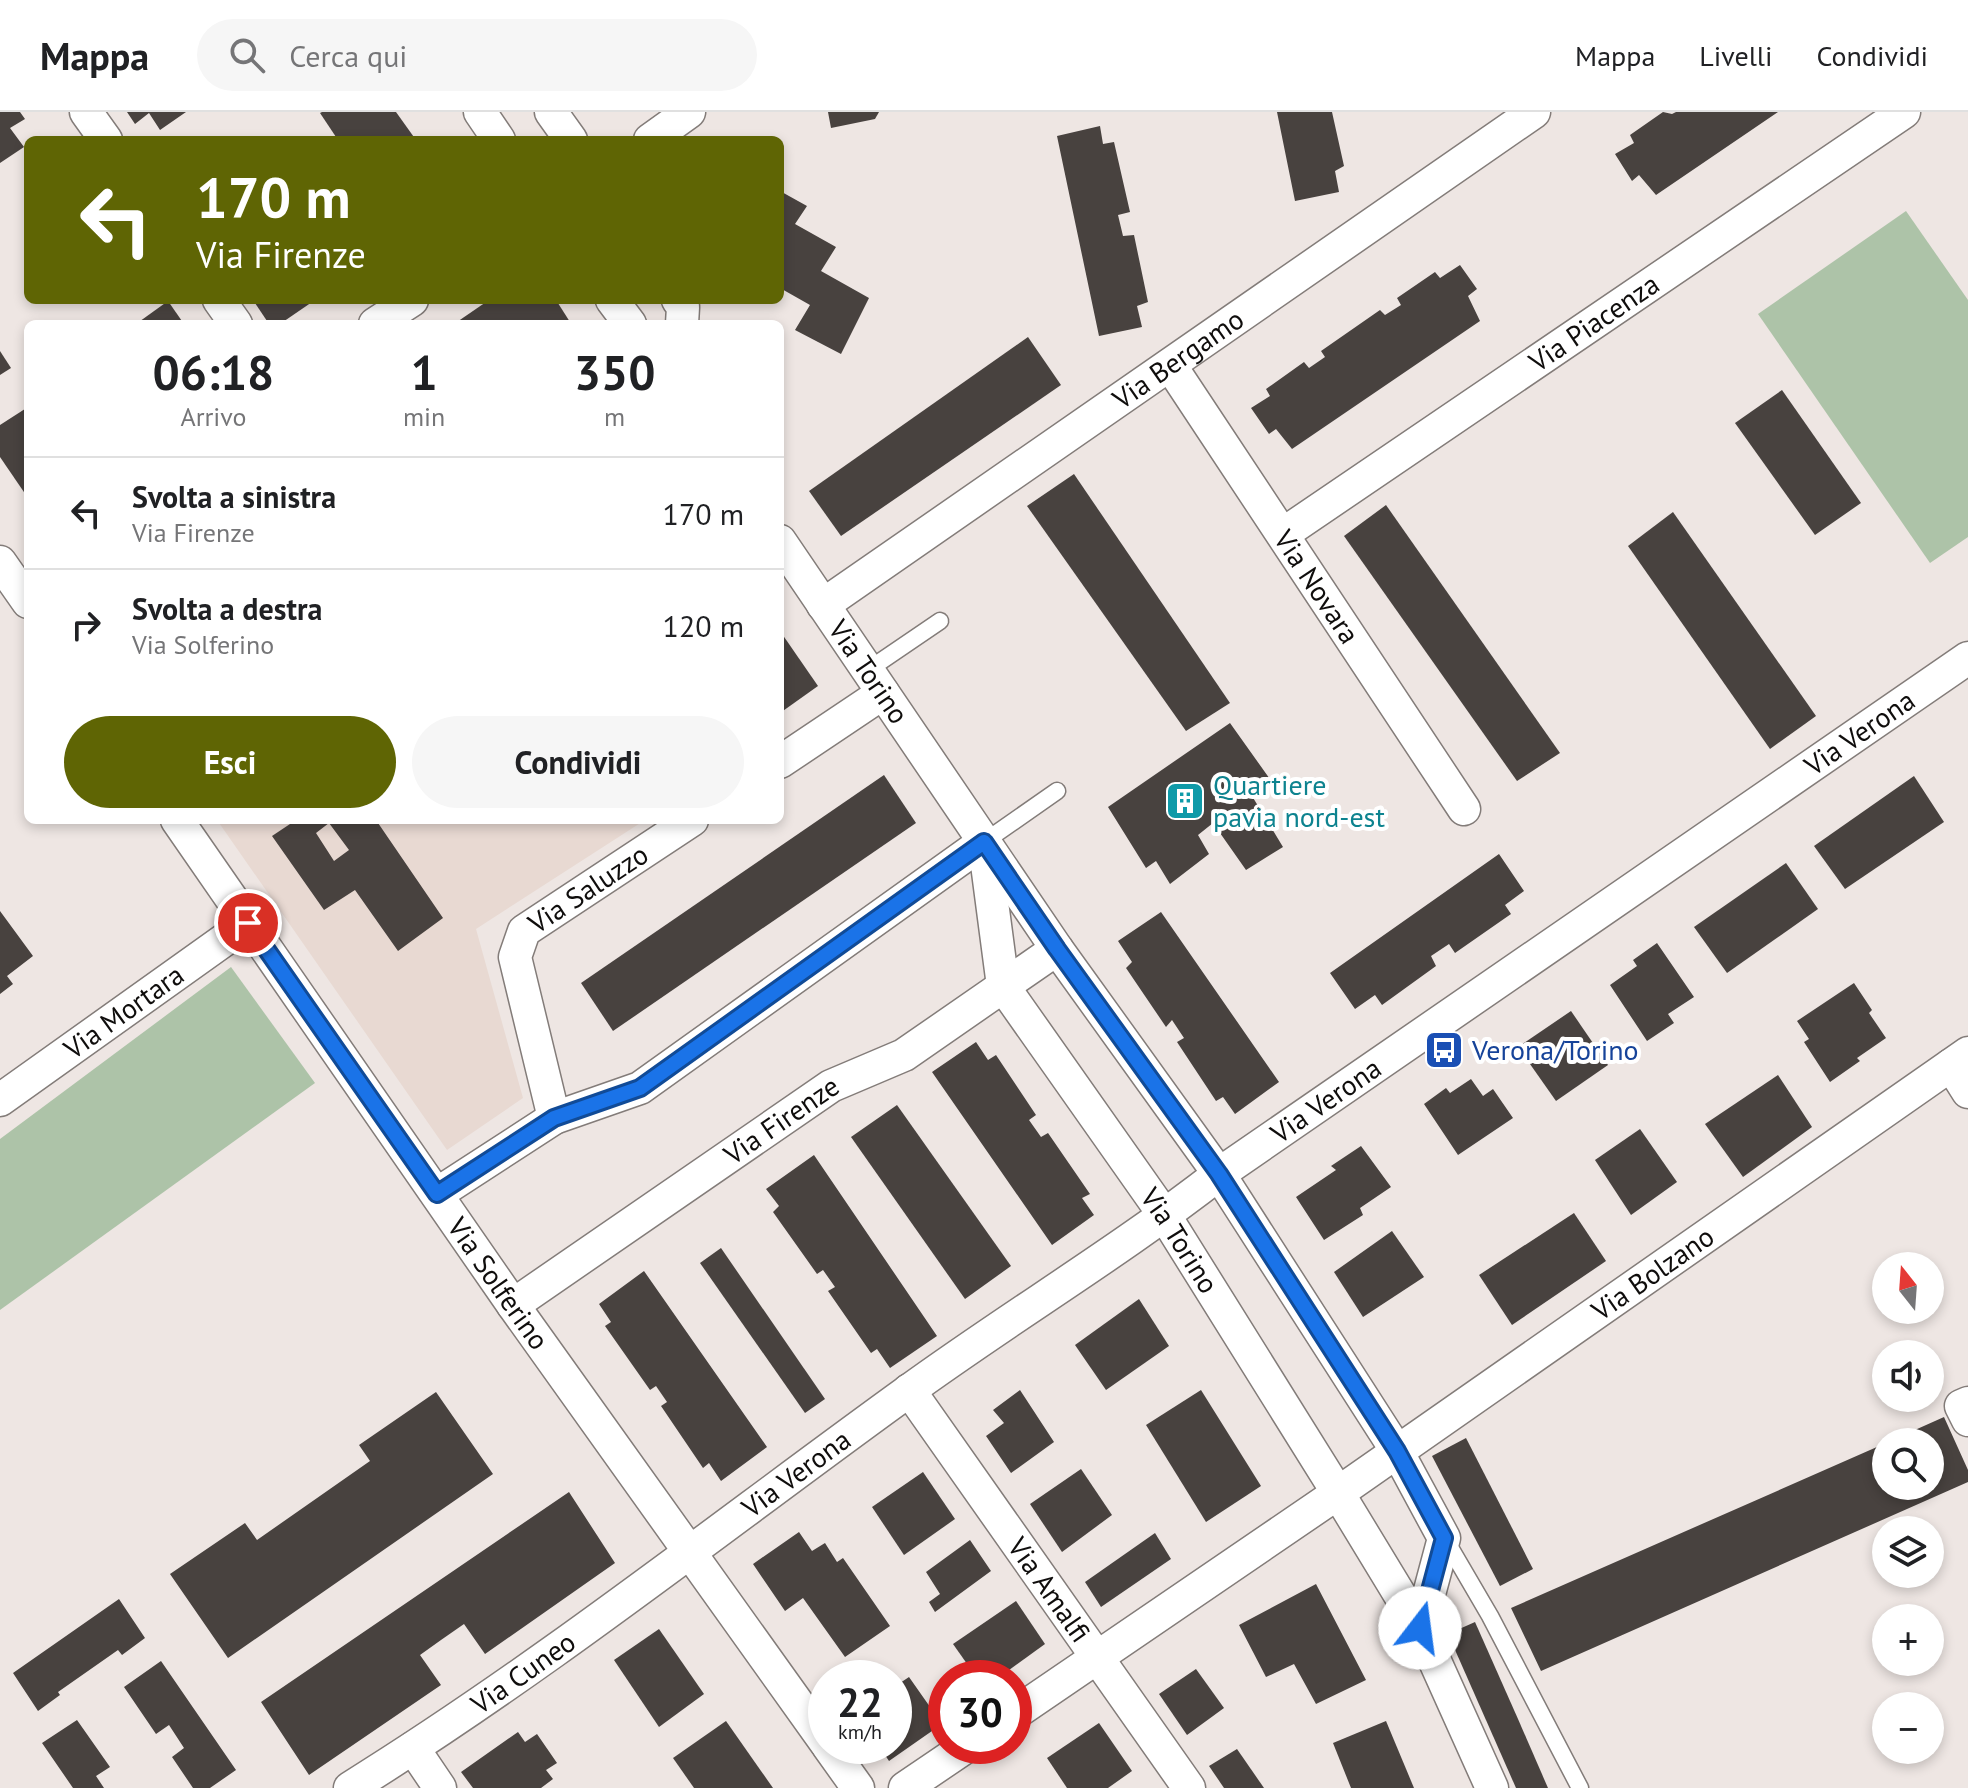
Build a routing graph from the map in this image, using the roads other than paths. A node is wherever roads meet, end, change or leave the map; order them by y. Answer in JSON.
{"nodes":[{"id":1,"x":86,"y":112,"type":"edge"},
{"id":2,"x":480,"y":112,"type":"edge"},
{"id":3,"x":551,"y":112,"type":"edge"},
{"id":4,"x":689,"y":112,"type":"edge"},
{"id":5,"x":1534,"y":112,"type":"edge"},
{"id":6,"x":1904,"y":112,"type":"edge"},
{"id":7,"x":103,"y":136,"type":"edge"},
{"id":8,"x":496,"y":136,"type":"edge"},
{"id":9,"x":568,"y":136,"type":"edge"},
{"id":10,"x":656,"y":136,"type":"edge"},
{"id":11,"x":406,"y":304,"type":"edge"},
{"id":12,"x":381,"y":320,"type":"edge"},
{"id":13,"x":1170,"y":365,"type":"junction"},
{"id":14,"x":1283,"y":534,"type":"junction"},
{"id":15,"x":784,"y":547,"type":"edge"},
{"id":16,"x":9,"y":570,"type":"edge"},
{"id":17,"x":24,"y":595,"type":"edge"},
{"id":18,"x":823,"y":605,"type":"junction"},
{"id":19,"x":940,"y":621,"type":"dead end"},
{"id":20,"x":1968,"y":658,"type":"edge"},
{"id":21,"x":876,"y":682,"type":"junction"},
{"id":22,"x":784,"y":759,"type":"edge"},
{"id":23,"x":1057,"y":791,"type":"dead end"},
{"id":24,"x":1464,"y":809,"type":"dead end"},
{"id":25,"x":180,"y":824,"type":"edge"},
{"id":26,"x":686,"y":824,"type":"edge"},
{"id":27,"x":984,"y":842,"type":"junction"},
{"id":28,"x":248,"y":923,"type":"junction"},
{"id":29,"x":1057,"y":949,"type":"junction"},
{"id":30,"x":1003,"y":986,"type":"junction"},
{"id":31,"x":1959,"y":1059,"type":"edge"},
{"id":32,"x":1968,"y":1092,"type":"edge"},
{"id":33,"x":0,"y":1100,"type":"edge"},
{"id":34,"x":554,"y":1118,"type":"junction"},
{"id":35,"x":1219,"y":1174,"type":"junction"},
{"id":36,"x":437,"y":1194,"type":"junction"},
{"id":37,"x":1165,"y":1216,"type":"junction"},
{"id":38,"x":513,"y":1305,"type":"junction"},
{"id":39,"x":909,"y":1390,"type":"junction"},
{"id":40,"x":1968,"y":1403,"type":"edge"},
{"id":41,"x":1968,"y":1420,"type":"edge"},
{"id":42,"x":1397,"y":1451,"type":"junction"},
{"id":43,"x":1338,"y":1493,"type":"junction"},
{"id":44,"x":1444,"y":1538,"type":"junction"},
{"id":45,"x":691,"y":1552,"type":"junction"},
{"id":46,"x":1420,"y":1628,"type":"junction"},
{"id":47,"x":1098,"y":1656,"type":"junction"},
{"id":48,"x":1032,"y":1702,"type":"edge"},
{"id":49,"x":808,"y":1717,"type":"edge"},
{"id":50,"x":413,"y":1748,"type":"junction"},
{"id":51,"x":841,"y":1764,"type":"edge"},
{"id":52,"x":940,"y":1764,"type":"edge"},
{"id":53,"x":350,"y":1788,"type":"edge"},
{"id":54,"x":440,"y":1788,"type":"edge"},
{"id":55,"x":858,"y":1788,"type":"edge"},
{"id":56,"x":905,"y":1788,"type":"edge"},
{"id":57,"x":1189,"y":1788,"type":"edge"},
{"id":58,"x":1492,"y":1788,"type":"edge"},
{"id":59,"x":1580,"y":1788,"type":"edge"}],
"edges":[{"from":1,"to":7,"type":"street"},
{"from":2,"to":8,"type":"street"},
{"from":3,"to":9,"type":"street"},
{"from":4,"to":10,"type":"street"},
{"from":5,"to":13,"type":"street","name":"Via Bergamo"},
{"from":6,"to":14,"type":"street","name":"Via Piacenza"},
{"from":11,"to":12,"type":"street"},
{"from":13,"to":14,"type":"street","name":"Via Novara"},
{"from":13,"to":18,"type":"street","name":"Via Bergamo"},
{"from":14,"to":24,"type":"street","name":"Via Novara"},
{"from":15,"to":18,"type":"street","name":"Via Torino"},
{"from":16,"to":17,"type":"street"},
{"from":18,"to":21,"type":"street","name":"Via Torino"},
{"from":19,"to":21,"type":"lane"},
{"from":20,"to":35,"type":"street","name":"Via Verona"},
{"from":21,"to":22,"type":"street"},
{"from":21,"to":27,"type":"street","name":"Via Torino"},
{"from":23,"to":27,"type":"lane"},
{"from":25,"to":28,"type":"street","name":"Via Solferino"},
{"from":26,"to":34,"type":"street","name":"Via Saluzzo"},
{"from":27,"to":29,"type":"street","name":"Via Torino"},
{"from":27,"to":30,"type":"street","name":"Via Torino"},
{"from":27,"to":34,"type":"street"},
{"from":28,"to":33,"type":"street","name":"Via Mortara"},
{"from":28,"to":36,"type":"street","name":"Via Solferino"},
{"from":29,"to":30,"type":"street","name":"Via Firenze"},
{"from":29,"to":35,"type":"street","name":"Via Torino"},
{"from":30,"to":37,"type":"street","name":"Via Torino"},
{"from":30,"to":38,"type":"street","name":"Via Firenze"},
{"from":31,"to":32,"type":"street"},
{"from":31,"to":42,"type":"street","name":"Via Bolzano"},
{"from":34,"to":36,"type":"street"},
{"from":35,"to":37,"type":"street","name":"Via Verona"},
{"from":35,"to":42,"type":"street","name":"Via Torino"},
{"from":36,"to":38,"type":"street","name":"Via Solferino"},
{"from":37,"to":39,"type":"street","name":"Via Verona"},
{"from":37,"to":43,"type":"street","name":"Via Torino"},
{"from":38,"to":45,"type":"street","name":"Via Solferino"},
{"from":39,"to":45,"type":"street","name":"Via Verona"},
{"from":39,"to":47,"type":"street","name":"Via Amalfi"},
{"from":40,"to":41,"type":"street"},
{"from":42,"to":43,"type":"street","name":"Via Bolzano"},
{"from":42,"to":44,"type":"street","name":"Via Torino"},
{"from":43,"to":46,"type":"street","name":"Via Torino"},
{"from":43,"to":47,"type":"street","name":"Via Bolzano"},
{"from":44,"to":46,"type":"street"},
{"from":44,"to":59,"type":"lane"},
{"from":45,"to":49,"type":"street","name":"Via Solferino"},
{"from":45,"to":50,"type":"street","name":"Via Cuneo"},
{"from":46,"to":58,"type":"street","name":"Via Torino"},
{"from":47,"to":48,"type":"street","name":"Via Bolzano"},
{"from":47,"to":57,"type":"street","name":"Via Amalfi"},
{"from":50,"to":53,"type":"street","name":"Via Cuneo"},
{"from":50,"to":54,"type":"street"},
{"from":51,"to":55,"type":"street","name":"Via Solferino"},
{"from":52,"to":56,"type":"street"}]}
